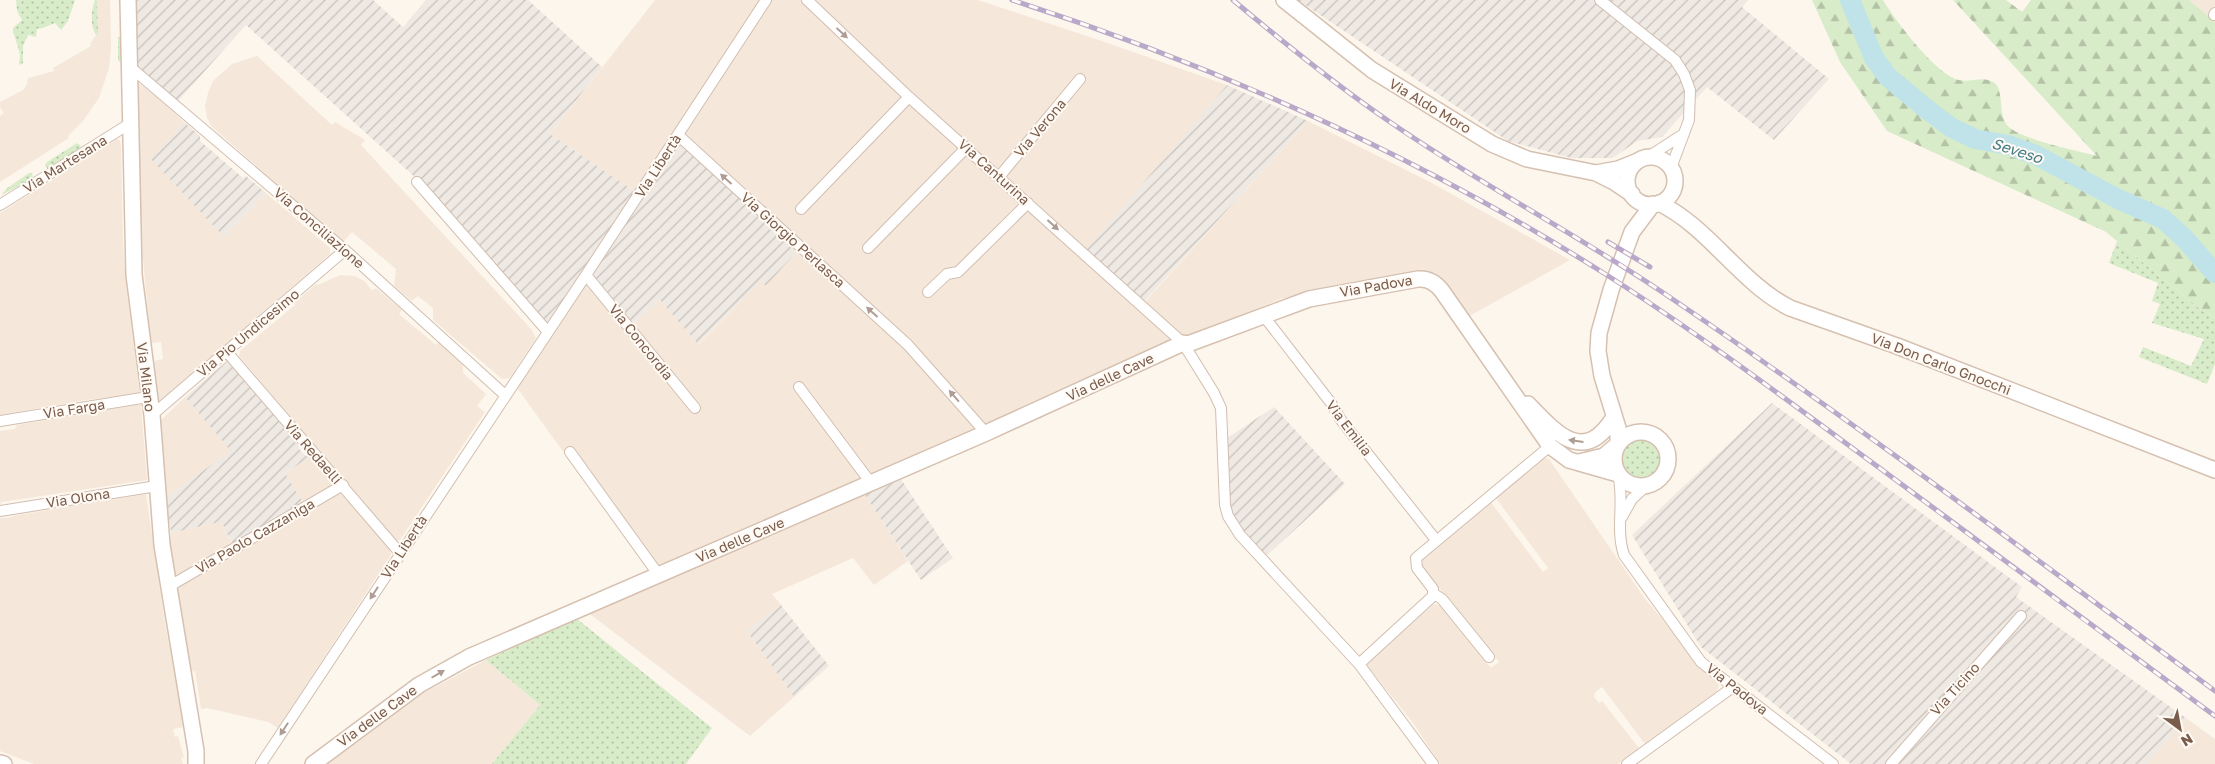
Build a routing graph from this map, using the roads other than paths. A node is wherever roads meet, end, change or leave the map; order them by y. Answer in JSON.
{"nodes":[{"id":1,"x":128,"y":0,"type":"edge"},
{"id":2,"x":766,"y":0,"type":"edge"},
{"id":3,"x":807,"y":0,"type":"edge"},
{"id":4,"x":1284,"y":0,"type":"edge"},
{"id":5,"x":1600,"y":0,"type":"edge"},
{"id":6,"x":129,"y":66,"type":"junction"},
{"id":7,"x":1080,"y":79,"type":"dead end"},
{"id":8,"x":909,"y":96,"type":"junction"},
{"id":9,"x":129,"y":124,"type":"junction"},
{"id":10,"x":678,"y":135,"type":"junction"},
{"id":11,"x":1682,"y":135,"type":"junction"},
{"id":12,"x":966,"y":147,"type":"junction"},
{"id":13,"x":1643,"y":159,"type":"junction"},
{"id":14,"x":1671,"y":168,"type":"junction"},
{"id":15,"x":1596,"y":173,"type":"junction"},
{"id":16,"x":1000,"y":177,"type":"junction"},
{"id":17,"x":417,"y":182,"type":"dead end"},
{"id":18,"x":1674,"y":186,"type":"junction"},
{"id":19,"x":1633,"y":196,"type":"junction"},
{"id":20,"x":1028,"y":203,"type":"junction"},
{"id":21,"x":1656,"y":204,"type":"junction"},
{"id":22,"x":0,"y":205,"type":"edge"},
{"id":23,"x":801,"y":209,"type":"dead end"},
{"id":24,"x":1689,"y":221,"type":"junction"},
{"id":25,"x":1632,"y":232,"type":"junction"},
{"id":26,"x":868,"y":248,"type":"dead end"},
{"id":27,"x":345,"y":250,"type":"junction"},
{"id":28,"x":586,"y":275,"type":"junction"},
{"id":29,"x":928,"y":292,"type":"dead end"},
{"id":30,"x":1263,"y":315,"type":"junction"},
{"id":31,"x":548,"y":332,"type":"junction"},
{"id":32,"x":1183,"y":343,"type":"junction"},
{"id":33,"x":226,"y":351,"type":"junction"},
{"id":34,"x":1503,"y":379,"type":"junction"},
{"id":35,"x":799,"y":387,"type":"dead end"},
{"id":36,"x":505,"y":395,"type":"junction"},
{"id":37,"x":1609,"y":396,"type":"junction"},
{"id":38,"x":148,"y":397,"type":"junction"},
{"id":39,"x":695,"y":408,"type":"dead end"},
{"id":40,"x":152,"y":416,"type":"junction"},
{"id":41,"x":1614,"y":417,"type":"junction"},
{"id":42,"x":0,"y":421,"type":"edge"},
{"id":43,"x":1641,"y":432,"type":"junction"},
{"id":44,"x":986,"y":433,"type":"junction"},
{"id":45,"x":1618,"y":444,"type":"junction"},
{"id":46,"x":1550,"y":446,"type":"junction"},
{"id":47,"x":570,"y":452,"type":"dead end"},
{"id":48,"x":1578,"y":462,"type":"junction"},
{"id":49,"x":2215,"y":470,"type":"edge"},
{"id":50,"x":1618,"y":474,"type":"junction"},
{"id":51,"x":871,"y":483,"type":"junction"},
{"id":52,"x":342,"y":485,"type":"junction"},
{"id":53,"x":157,"y":486,"type":"junction"},
{"id":54,"x":1646,"y":486,"type":"junction"},
{"id":55,"x":0,"y":511,"type":"edge"},
{"id":56,"x":1621,"y":520,"type":"junction"},
{"id":57,"x":1436,"y":540,"type":"junction"},
{"id":58,"x":400,"y":553,"type":"junction"},
{"id":59,"x":658,"y":574,"type":"junction"},
{"id":60,"x":168,"y":587,"type":"junction"},
{"id":61,"x":1434,"y":594,"type":"junction"},
{"id":62,"x":2021,"y":616,"type":"dead end"},
{"id":63,"x":1489,"y":657,"type":"dead end"},
{"id":64,"x":1359,"y":664,"type":"junction"},
{"id":65,"x":1733,"y":687,"type":"junction"},
{"id":66,"x":197,"y":760,"type":"edge"},
{"id":67,"x":0,"y":763,"type":"edge"},
{"id":68,"x":4,"y":764,"type":"edge"},
{"id":69,"x":261,"y":764,"type":"edge"},
{"id":70,"x":313,"y":764,"type":"edge"},
{"id":71,"x":1433,"y":764,"type":"edge"},
{"id":72,"x":1627,"y":764,"type":"edge"},
{"id":73,"x":1834,"y":764,"type":"edge"},
{"id":74,"x":1891,"y":764,"type":"edge"}],
"edges":[{"from":1,"to":6,"type":"street","name":"Via Milano"},
{"from":2,"to":10,"type":"street","name":"Via Libertà"},
{"from":3,"to":8,"type":"street","name":"Via Canturina","one_way":true},
{"from":4,"to":15,"type":"street","name":"Via Aldo Moro"},
{"from":5,"to":11,"type":"street"},
{"from":6,"to":9,"type":"street","name":"Via Milano"},
{"from":6,"to":27,"type":"street","name":"Via Conciliazione"},
{"from":7,"to":16,"type":"street","name":"Via Verona"},
{"from":8,"to":12,"type":"street","name":"Via Canturina"},
{"from":8,"to":23,"type":"street"},
{"from":9,"to":22,"type":"street","name":"Via Martesana"},
{"from":9,"to":38,"type":"street","name":"Via Milano"},
{"from":10,"to":28,"type":"street","name":"Via Libertà"},
{"from":44,"to":10,"type":"street","name":"Via Giorgio Perlasca","one_way":true},
{"from":11,"to":13,"type":"street"},
{"from":11,"to":14,"type":"street"},
{"from":12,"to":16,"type":"street","name":"Via Canturina"},
{"from":12,"to":26,"type":"street"},
{"from":13,"to":14,"type":"street"},
{"from":13,"to":15,"type":"street","name":"Via Aldo Moro"},
{"from":13,"to":19,"type":"street"},
{"from":14,"to":18,"type":"street"},
{"from":15,"to":19,"type":"street","name":"Via Aldo Moro"},
{"from":16,"to":20,"type":"street","name":"Via Canturina"},
{"from":17,"to":31,"type":"street"},
{"from":18,"to":21,"type":"street"},
{"from":18,"to":24,"type":"street"},
{"from":19,"to":21,"type":"street"},
{"from":19,"to":25,"type":"street"},
{"from":20,"to":29,"type":"street"},
{"from":20,"to":32,"type":"street","name":"Via Canturina","one_way":true},
{"from":21,"to":24,"type":"street"},
{"from":21,"to":25,"type":"street"},
{"from":24,"to":49,"type":"street","name":"Via Don Carlo Gnocchi"},
{"from":25,"to":37,"type":"street"},
{"from":27,"to":33,"type":"street","name":"Via Pio Undicesimo"},
{"from":27,"to":36,"type":"street","name":"Via Conciliazione"},
{"from":28,"to":31,"type":"street","name":"Via Libertà"},
{"from":28,"to":39,"type":"street","name":"Via Concordia"},
{"from":30,"to":32,"type":"street","name":"Via Padova"},
{"from":30,"to":34,"type":"street","name":"Via Padova"},
{"from":30,"to":57,"type":"street","name":"Via Emilia"},
{"from":31,"to":36,"type":"street","name":"Via Libertà"},
{"from":32,"to":44,"type":"street","name":"Via delle Cave"},
{"from":32,"to":64,"type":"street","name":"Via Canturina"},
{"from":33,"to":40,"type":"street","name":"Via Pio Undicesimo"},
{"from":33,"to":52,"type":"street","name":"Via Redaelli"},
{"from":41,"to":34,"type":"street","one_way":true},
{"from":34,"to":46,"type":"street","name":"Via Padova"},
{"from":35,"to":51,"type":"street"},
{"from":36,"to":58,"type":"street","name":"Via Libertà"},
{"from":37,"to":41,"type":"street"},
{"from":37,"to":43,"type":"street"},
{"from":38,"to":40,"type":"street","name":"Via Milano"},
{"from":38,"to":42,"type":"street","name":"Via Farga"},
{"from":40,"to":53,"type":"street","name":"Via Milano"},
{"from":41,"to":45,"type":"street"},
{"from":43,"to":45,"type":"street"},
{"from":43,"to":54,"type":"street"},
{"from":44,"to":51,"type":"street","name":"Via delle Cave"},
{"from":45,"to":48,"type":"street"},
{"from":45,"to":50,"type":"street"},
{"from":46,"to":48,"type":"street","name":"Via Padova"},
{"from":46,"to":57,"type":"street"},
{"from":47,"to":59,"type":"street"},
{"from":48,"to":50,"type":"street","name":"Via Padova"},
{"from":50,"to":54,"type":"street"},
{"from":50,"to":56,"type":"street","name":"Via Padova"},
{"from":51,"to":59,"type":"street","name":"Via delle Cave"},
{"from":52,"to":58,"type":"street","name":"Via Redaelli"},
{"from":52,"to":60,"type":"street","name":"Via Paolo Cazzaniga"},
{"from":53,"to":55,"type":"street","name":"Via Olona"},
{"from":53,"to":60,"type":"street","name":"Via Milano"},
{"from":54,"to":56,"type":"street"},
{"from":56,"to":65,"type":"street","name":"Via Padova"},
{"from":57,"to":61,"type":"street"},
{"from":58,"to":69,"type":"street","name":"Via Libertà","one_way":true},
{"from":70,"to":59,"type":"street","name":"Via delle Cave","one_way":true},
{"from":60,"to":66,"type":"street","name":"Via Milano"},
{"from":61,"to":63,"type":"street"},
{"from":61,"to":64,"type":"street"},
{"from":62,"to":74,"type":"street","name":"Via Ticino"},
{"from":64,"to":71,"type":"street","name":"Via Canturina"},
{"from":65,"to":72,"type":"street"},
{"from":65,"to":73,"type":"street","name":"Via Padova"},
{"from":67,"to":68,"type":"street"}]}
